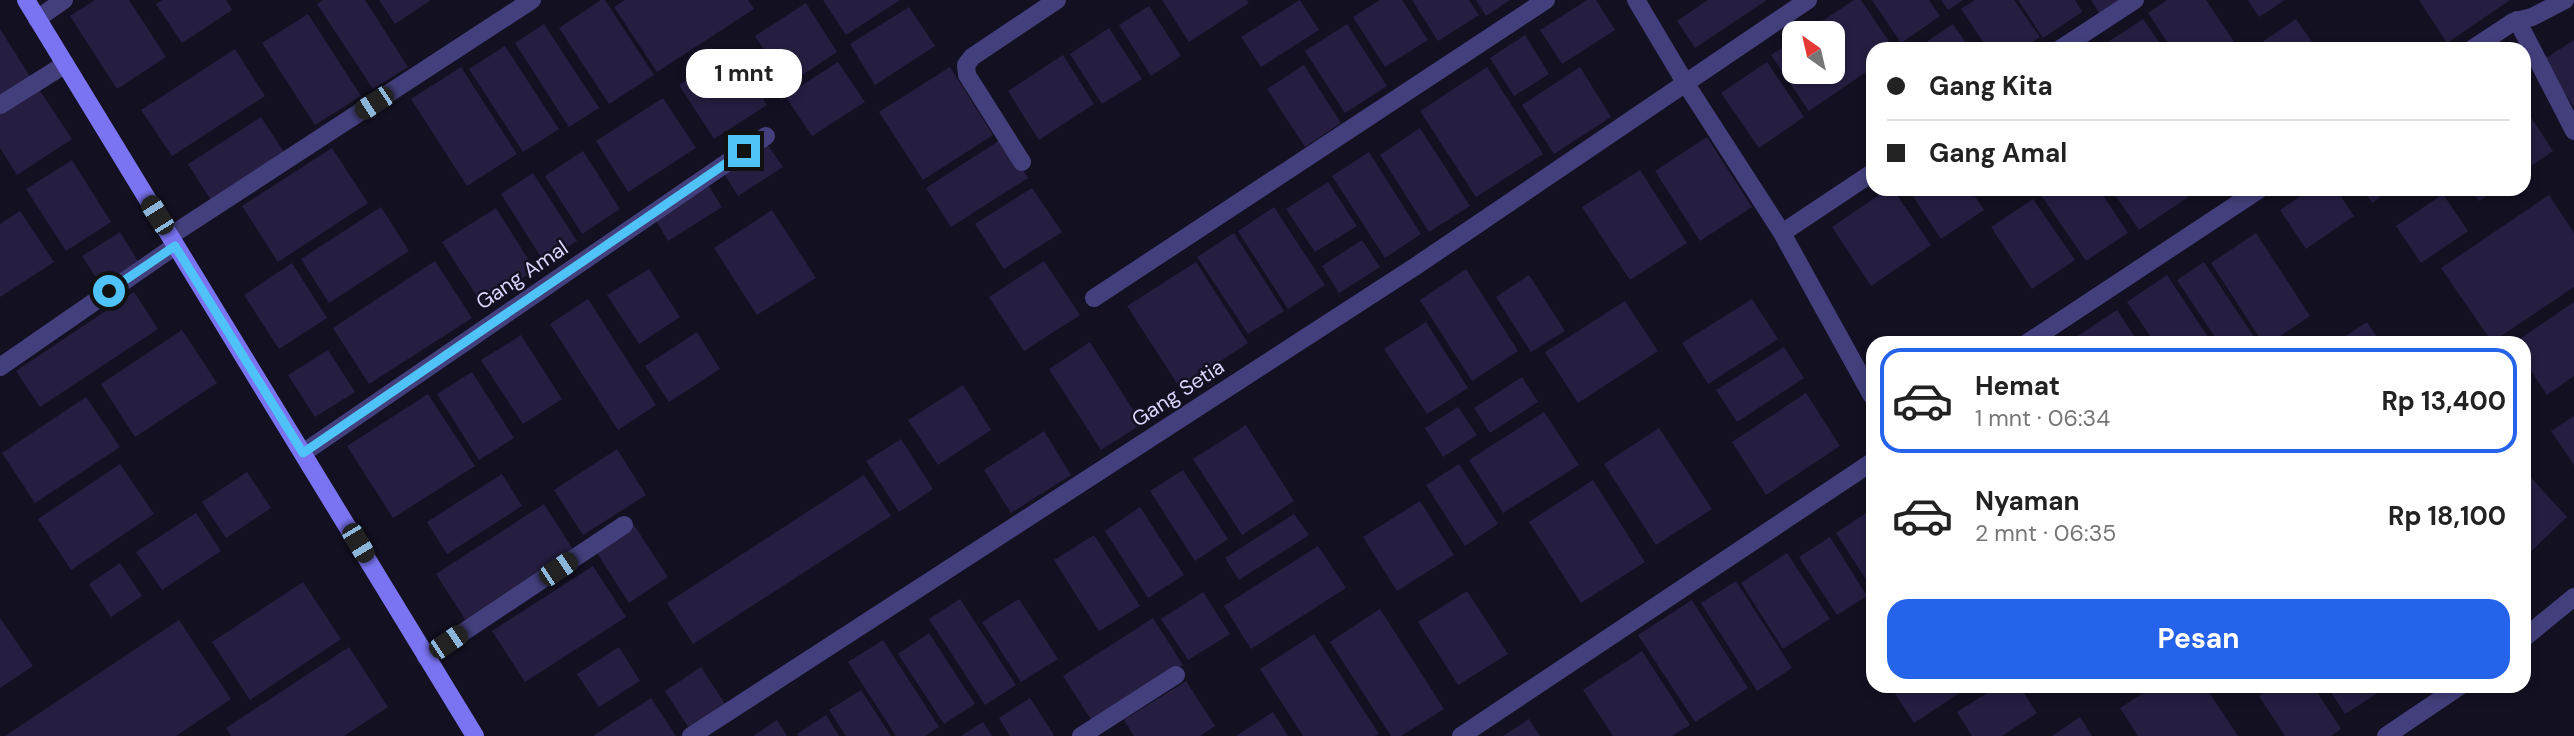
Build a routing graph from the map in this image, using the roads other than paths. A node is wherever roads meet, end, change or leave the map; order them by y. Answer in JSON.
{"nodes":[{"id":1,"x":26,"y":0,"type":"edge"},
{"id":2,"x":64,"y":0,"type":"edge"},
{"id":3,"x":532,"y":0,"type":"edge"},
{"id":4,"x":1057,"y":0,"type":"edge"},
{"id":5,"x":1546,"y":0,"type":"edge"},
{"id":6,"x":1636,"y":0,"type":"edge"},
{"id":7,"x":1808,"y":0,"type":"edge"},
{"id":8,"x":2135,"y":0,"type":"edge"},
{"id":9,"x":2565,"y":0,"type":"edge"},
{"id":10,"x":2538,"y":6,"type":"edge"},
{"id":11,"x":37,"y":19,"type":"junction"},
{"id":12,"x":2517,"y":20,"type":"junction"},
{"id":13,"x":2071,"y":42,"type":"edge"},
{"id":14,"x":2483,"y":42,"type":"edge"},
{"id":15,"x":2528,"y":42,"type":"edge"},
{"id":16,"x":2531,"y":47,"type":"edge"},
{"id":17,"x":64,"y":65,"type":"junction"},
{"id":18,"x":1686,"y":83,"type":"junction"},
{"id":19,"x":0,"y":106,"type":"edge"},
{"id":20,"x":2574,"y":131,"type":"edge"},
{"id":21,"x":766,"y":136,"type":"dead end"},
{"id":22,"x":1022,"y":162,"type":"dead end"},
{"id":23,"x":1866,"y":177,"type":"edge"},
{"id":24,"x":2249,"y":196,"type":"edge"},
{"id":25,"x":1782,"y":233,"type":"junction"},
{"id":26,"x":172,"y":241,"type":"junction"},
{"id":27,"x":1094,"y":298,"type":"dead end"},
{"id":28,"x":2037,"y":336,"type":"edge"},
{"id":29,"x":0,"y":367,"type":"edge"},
{"id":30,"x":1866,"y":385,"type":"edge"},
{"id":31,"x":303,"y":453,"type":"junction"},
{"id":32,"x":1866,"y":466,"type":"edge"},
{"id":33,"x":624,"y":525,"type":"dead end"},
{"id":34,"x":2574,"y":597,"type":"edge"},
{"id":35,"x":2531,"y":632,"type":"edge"},
{"id":36,"x":426,"y":657,"type":"junction"},
{"id":37,"x":1177,"y":675,"type":"dead end"},
{"id":38,"x":2449,"y":693,"type":"edge"},
{"id":39,"x":475,"y":736,"type":"edge"},
{"id":40,"x":691,"y":736,"type":"edge"},
{"id":41,"x":1081,"y":736,"type":"edge"},
{"id":42,"x":1461,"y":736,"type":"edge"},
{"id":43,"x":2386,"y":736,"type":"edge"}],
"edges":[{"from":1,"to":11,"type":"main road"},
{"from":2,"to":11,"type":"street"},
{"from":3,"to":26,"type":"street"},
{"from":4,"to":22,"type":"street"},
{"from":5,"to":27,"type":"street"},
{"from":6,"to":18,"type":"street"},
{"from":7,"to":18,"type":"street","name":"Gang Setia"},
{"from":8,"to":13,"type":"street"},
{"from":9,"to":10,"type":"street"},
{"from":10,"to":12,"type":"street"},
{"from":11,"to":17,"type":"main road"},
{"from":12,"to":14,"type":"street"},
{"from":12,"to":15,"type":"street"},
{"from":16,"to":20,"type":"street"},
{"from":17,"to":19,"type":"street"},
{"from":17,"to":26,"type":"main road"},
{"from":18,"to":25,"type":"street"},
{"from":18,"to":40,"type":"street","name":"Gang Setia"},
{"from":21,"to":31,"type":"street","name":"Gang Amal"},
{"from":23,"to":25,"type":"street"},
{"from":24,"to":28,"type":"street"},
{"from":25,"to":30,"type":"street"},
{"from":26,"to":29,"type":"street"},
{"from":26,"to":31,"type":"main road"},
{"from":31,"to":36,"type":"main road"},
{"from":32,"to":42,"type":"street"},
{"from":33,"to":36,"type":"street"},
{"from":34,"to":35,"type":"street"},
{"from":36,"to":39,"type":"main road"},
{"from":37,"to":41,"type":"street"},
{"from":38,"to":43,"type":"street"}]}
